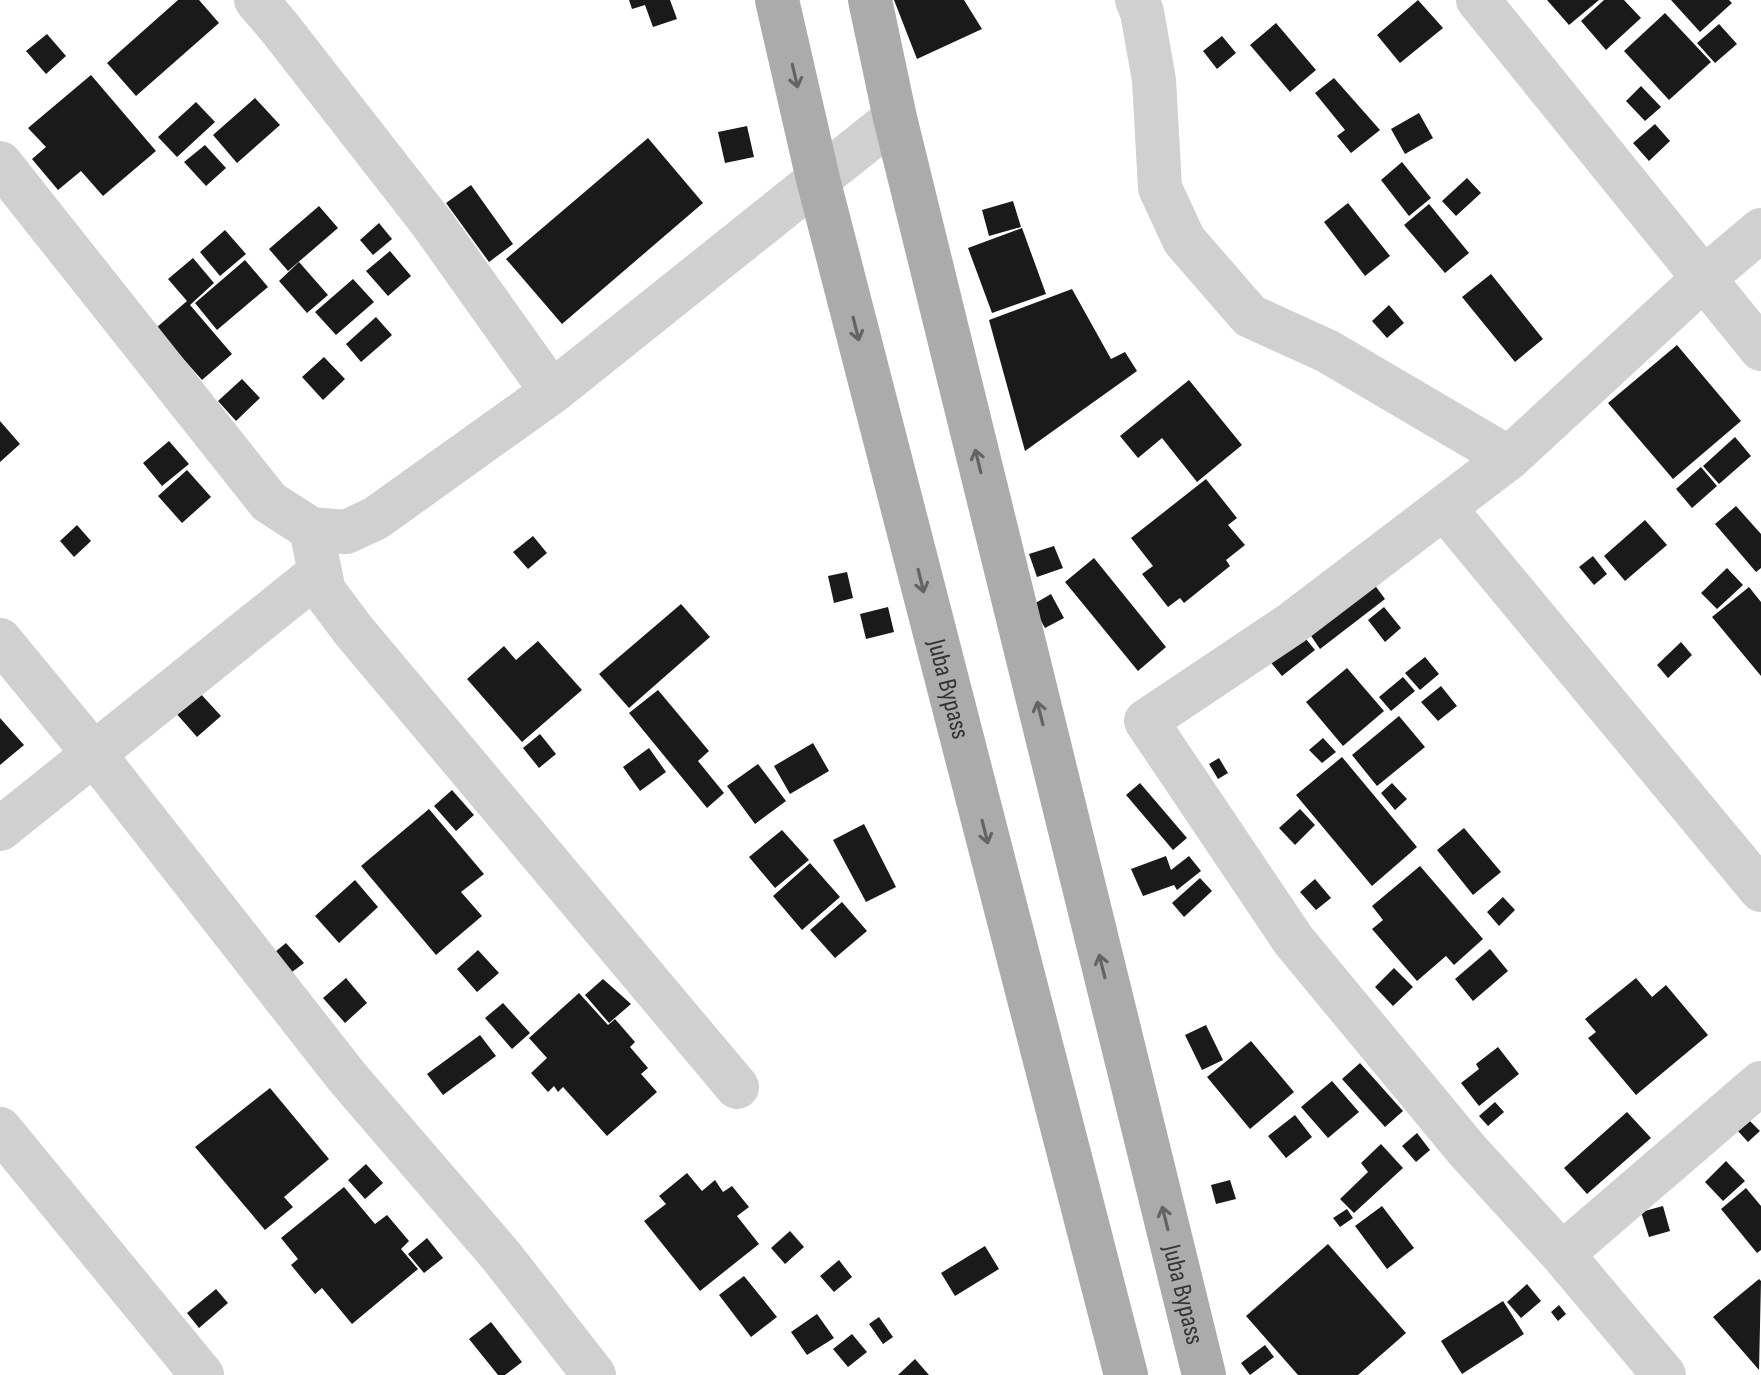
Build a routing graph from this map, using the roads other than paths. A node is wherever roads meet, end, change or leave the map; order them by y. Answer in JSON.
{"nodes":[{"id":1,"x":256,"y":0,"type":"edge"},
{"id":2,"x":777,"y":0,"type":"edge"},
{"id":3,"x":870,"y":0,"type":"edge"},
{"id":4,"x":1137,"y":0,"type":"edge"},
{"id":5,"x":1478,"y":0,"type":"edge"},
{"id":6,"x":895,"y":118,"type":"junction"},
{"id":7,"x":0,"y":163,"type":"edge"},
{"id":8,"x":818,"y":179,"type":"junction"},
{"id":9,"x":1761,"y":230,"type":"edge"},
{"id":10,"x":1703,"y":279,"type":"junction"},
{"id":11,"x":1761,"y":349,"type":"edge"},
{"id":12,"x":552,"y":392,"type":"junction"},
{"id":13,"x":1509,"y":458,"type":"junction"},
{"id":14,"x":1445,"y":509,"type":"junction"},
{"id":15,"x":311,"y":529,"type":"junction"},
{"id":16,"x":319,"y":573,"type":"junction"},
{"id":17,"x":0,"y":640,"type":"edge"},
{"id":18,"x":94,"y":754,"type":"junction"},
{"id":19,"x":0,"y":829,"type":"edge"},
{"id":20,"x":1761,"y":890,"type":"edge"},
{"id":21,"x":1761,"y":1083,"type":"edge"},
{"id":22,"x":737,"y":1087,"type":"dead end"},
{"id":23,"x":0,"y":1129,"type":"edge"},
{"id":24,"x":1562,"y":1254,"type":"junction"},
{"id":25,"x":202,"y":1375,"type":"edge"},
{"id":26,"x":594,"y":1375,"type":"edge"},
{"id":27,"x":1126,"y":1375,"type":"edge"},
{"id":28,"x":1204,"y":1375,"type":"edge"},
{"id":29,"x":1664,"y":1375,"type":"edge"}],
"edges":[{"from":1,"to":12,"type":"street"},
{"from":2,"to":8,"type":"main road","name":"Juba Bypass","one_way":true},
{"from":3,"to":6,"type":"main road","name":"Juba Bypass"},
{"from":4,"to":13,"type":"street"},
{"from":5,"to":10,"type":"street"},
{"from":6,"to":8,"type":"street"},
{"from":28,"to":6,"type":"main road","name":"Juba Bypass","one_way":true},
{"from":7,"to":15,"type":"street"},
{"from":8,"to":12,"type":"street"},
{"from":8,"to":27,"type":"main road","name":"Juba Bypass","one_way":true},
{"from":9,"to":10,"type":"street"},
{"from":10,"to":11,"type":"street"},
{"from":10,"to":13,"type":"street"},
{"from":12,"to":15,"type":"street"},
{"from":13,"to":14,"type":"street"},
{"from":14,"to":20,"type":"street"},
{"from":14,"to":24,"type":"street"},
{"from":15,"to":16,"type":"street"},
{"from":16,"to":18,"type":"street"},
{"from":16,"to":22,"type":"street"},
{"from":17,"to":18,"type":"street"},
{"from":18,"to":19,"type":"street"},
{"from":18,"to":26,"type":"street"},
{"from":21,"to":24,"type":"street"},
{"from":23,"to":25,"type":"street"},
{"from":24,"to":29,"type":"street"}]}
